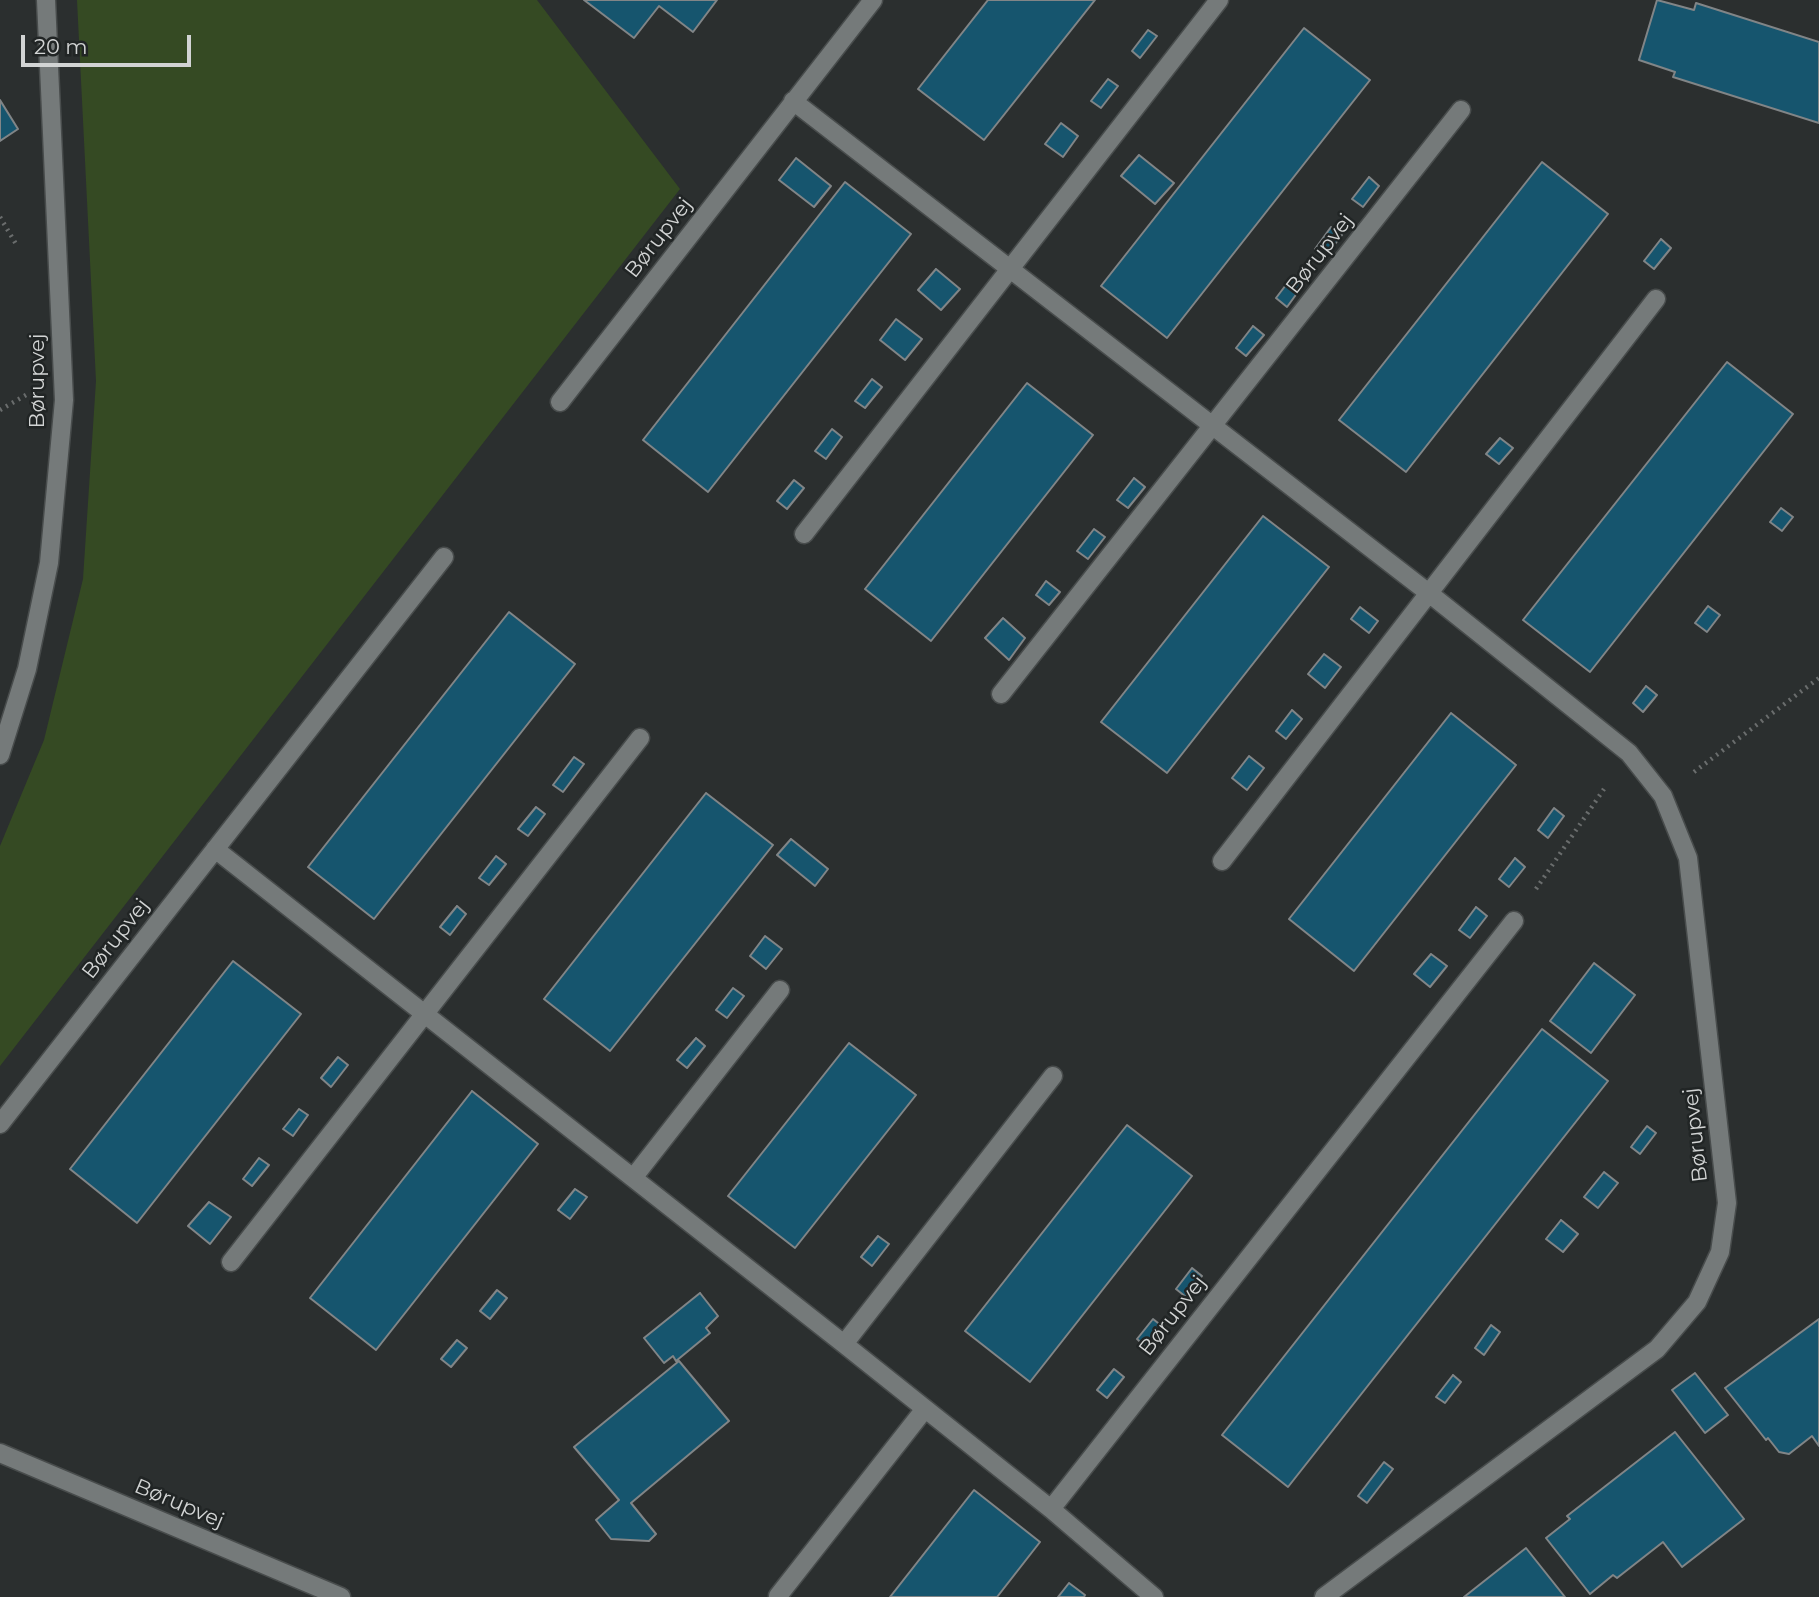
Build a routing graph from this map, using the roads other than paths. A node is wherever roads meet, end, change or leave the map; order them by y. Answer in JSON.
{"nodes":[{"id":1,"x":46,"y":0,"type":"edge"},
{"id":2,"x":873,"y":0,"type":"edge"},
{"id":3,"x":1219,"y":0,"type":"edge"},
{"id":4,"x":793,"y":101,"type":"junction"},
{"id":5,"x":1461,"y":110,"type":"dead end"},
{"id":6,"x":1010,"y":269,"type":"junction"},
{"id":7,"x":1656,"y":299,"type":"dead end"},
{"id":8,"x":561,"y":402,"type":"dead end"},
{"id":9,"x":1214,"y":427,"type":"junction"},
{"id":10,"x":804,"y":534,"type":"dead end"},
{"id":11,"x":444,"y":557,"type":"dead end"},
{"id":12,"x":1430,"y":594,"type":"junction"},
{"id":13,"x":1001,"y":694,"type":"dead end"},
{"id":14,"x":640,"y":738,"type":"dead end"},
{"id":15,"x":2,"y":742,"type":"edge"},
{"id":16,"x":215,"y":849,"type":"junction"},
{"id":17,"x":1222,"y":861,"type":"dead end"},
{"id":18,"x":1514,"y":921,"type":"road end"},
{"id":19,"x":780,"y":990,"type":"dead end"},
{"id":20,"x":425,"y":1013,"type":"junction"},
{"id":21,"x":1053,"y":1076,"type":"dead end"},
{"id":22,"x":0,"y":1124,"type":"edge"},
{"id":23,"x":633,"y":1178,"type":"junction"},
{"id":24,"x":230,"y":1262,"type":"dead end"},
{"id":25,"x":844,"y":1344,"type":"junction"},
{"id":26,"x":924,"y":1410,"type":"junction"},
{"id":27,"x":0,"y":1453,"type":"edge"},
{"id":28,"x":1051,"y":1509,"type":"junction"},
{"id":29,"x":778,"y":1596,"type":"edge"},
{"id":30,"x":341,"y":1597,"type":"edge"},
{"id":31,"x":1154,"y":1597,"type":"edge"},
{"id":32,"x":1324,"y":1597,"type":"edge"}],
"edges":[{"from":1,"to":15,"type":"street","name":"Børupvej"},
{"from":2,"to":4,"type":"street","name":"Børupvej"},
{"from":3,"to":6,"type":"street"},
{"from":4,"to":6,"type":"street","name":"Børupvej"},
{"from":4,"to":8,"type":"street","name":"Børupvej"},
{"from":5,"to":9,"type":"street","name":"Børupvej"},
{"from":6,"to":9,"type":"street","name":"Børupvej"},
{"from":6,"to":10,"type":"street"},
{"from":7,"to":12,"type":"street"},
{"from":9,"to":12,"type":"street","name":"Børupvej"},
{"from":9,"to":13,"type":"street","name":"Børupvej"},
{"from":11,"to":16,"type":"street","name":"Børupvej"},
{"from":12,"to":17,"type":"street"},
{"from":12,"to":32,"type":"street","name":"Børupvej"},
{"from":14,"to":20,"type":"street"},
{"from":16,"to":20,"type":"street"},
{"from":16,"to":22,"type":"street","name":"Børupvej"},
{"from":18,"to":28,"type":"street","name":"Børupvej"},
{"from":19,"to":23,"type":"street"},
{"from":20,"to":23,"type":"street"},
{"from":20,"to":24,"type":"street"},
{"from":21,"to":25,"type":"street"},
{"from":23,"to":25,"type":"street"},
{"from":25,"to":26,"type":"street"},
{"from":26,"to":28,"type":"street"},
{"from":26,"to":29,"type":"street"},
{"from":27,"to":30,"type":"street","name":"Børupvej"},
{"from":28,"to":31,"type":"street"}]}
